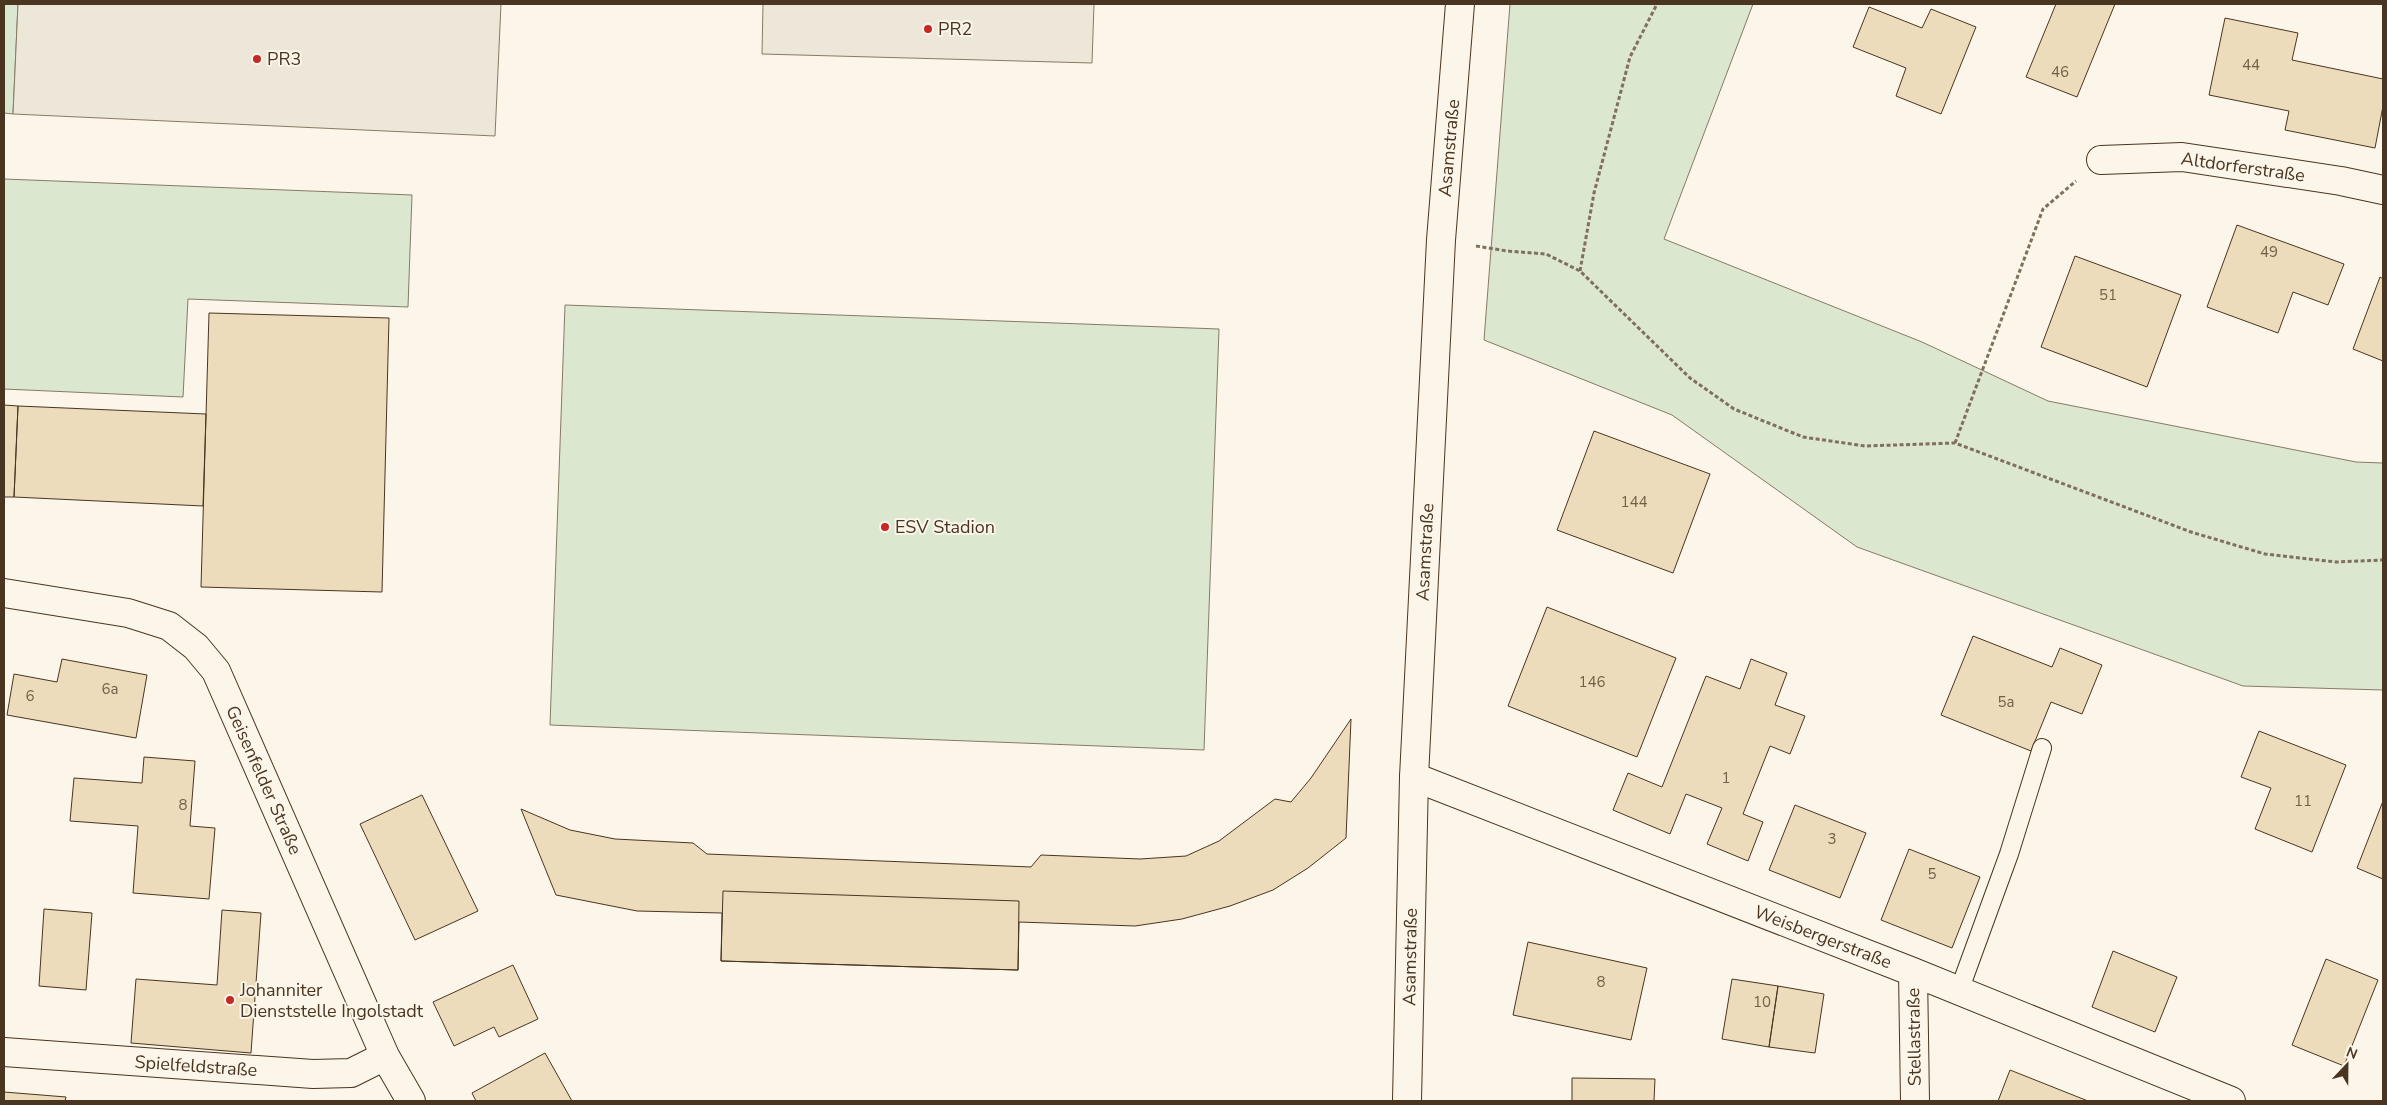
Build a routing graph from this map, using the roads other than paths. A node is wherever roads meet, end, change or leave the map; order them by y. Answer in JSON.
{"nodes":[{"id":1,"x":1460,"y":4,"type":"edge"},
{"id":2,"x":2101,"y":160,"type":"road end"},
{"id":3,"x":2383,"y":190,"type":"edge"},
{"id":4,"x":4,"y":592,"type":"edge"},
{"id":5,"x":2042,"y":748,"type":"dead end"},
{"id":6,"x":1414,"y":777,"type":"junction"},
{"id":7,"x":1913,"y":972,"type":"junction"},
{"id":8,"x":1959,"y":991,"type":"junction"},
{"id":9,"x":4,"y":1052,"type":"edge"},
{"id":10,"x":385,"y":1056,"type":"junction"},
{"id":11,"x":411,"y":1101,"type":"edge"},
{"id":12,"x":1407,"y":1101,"type":"edge"},
{"id":13,"x":1915,"y":1101,"type":"edge"},
{"id":14,"x":2231,"y":1101,"type":"edge"}],
"edges":[{"from":1,"to":6,"type":"street","name":"Asamstraße"},
{"from":2,"to":3,"type":"street","name":"Altdorferstraße"},
{"from":4,"to":10,"type":"street","name":"Geisenfelder Straße"},
{"from":5,"to":8,"type":"lane"},
{"from":6,"to":7,"type":"street","name":"Weisbergerstraße"},
{"from":6,"to":12,"type":"street","name":"Asamstraße"},
{"from":7,"to":8,"type":"street","name":"Weisbergerstraße"},
{"from":7,"to":13,"type":"street","name":"Stellastraße"},
{"from":8,"to":14,"type":"street","name":"Weisbergerstraße"},
{"from":9,"to":10,"type":"street","name":"Spielfeldstraße"},
{"from":10,"to":11,"type":"street","name":"Geisenfelder Straße"}]}
